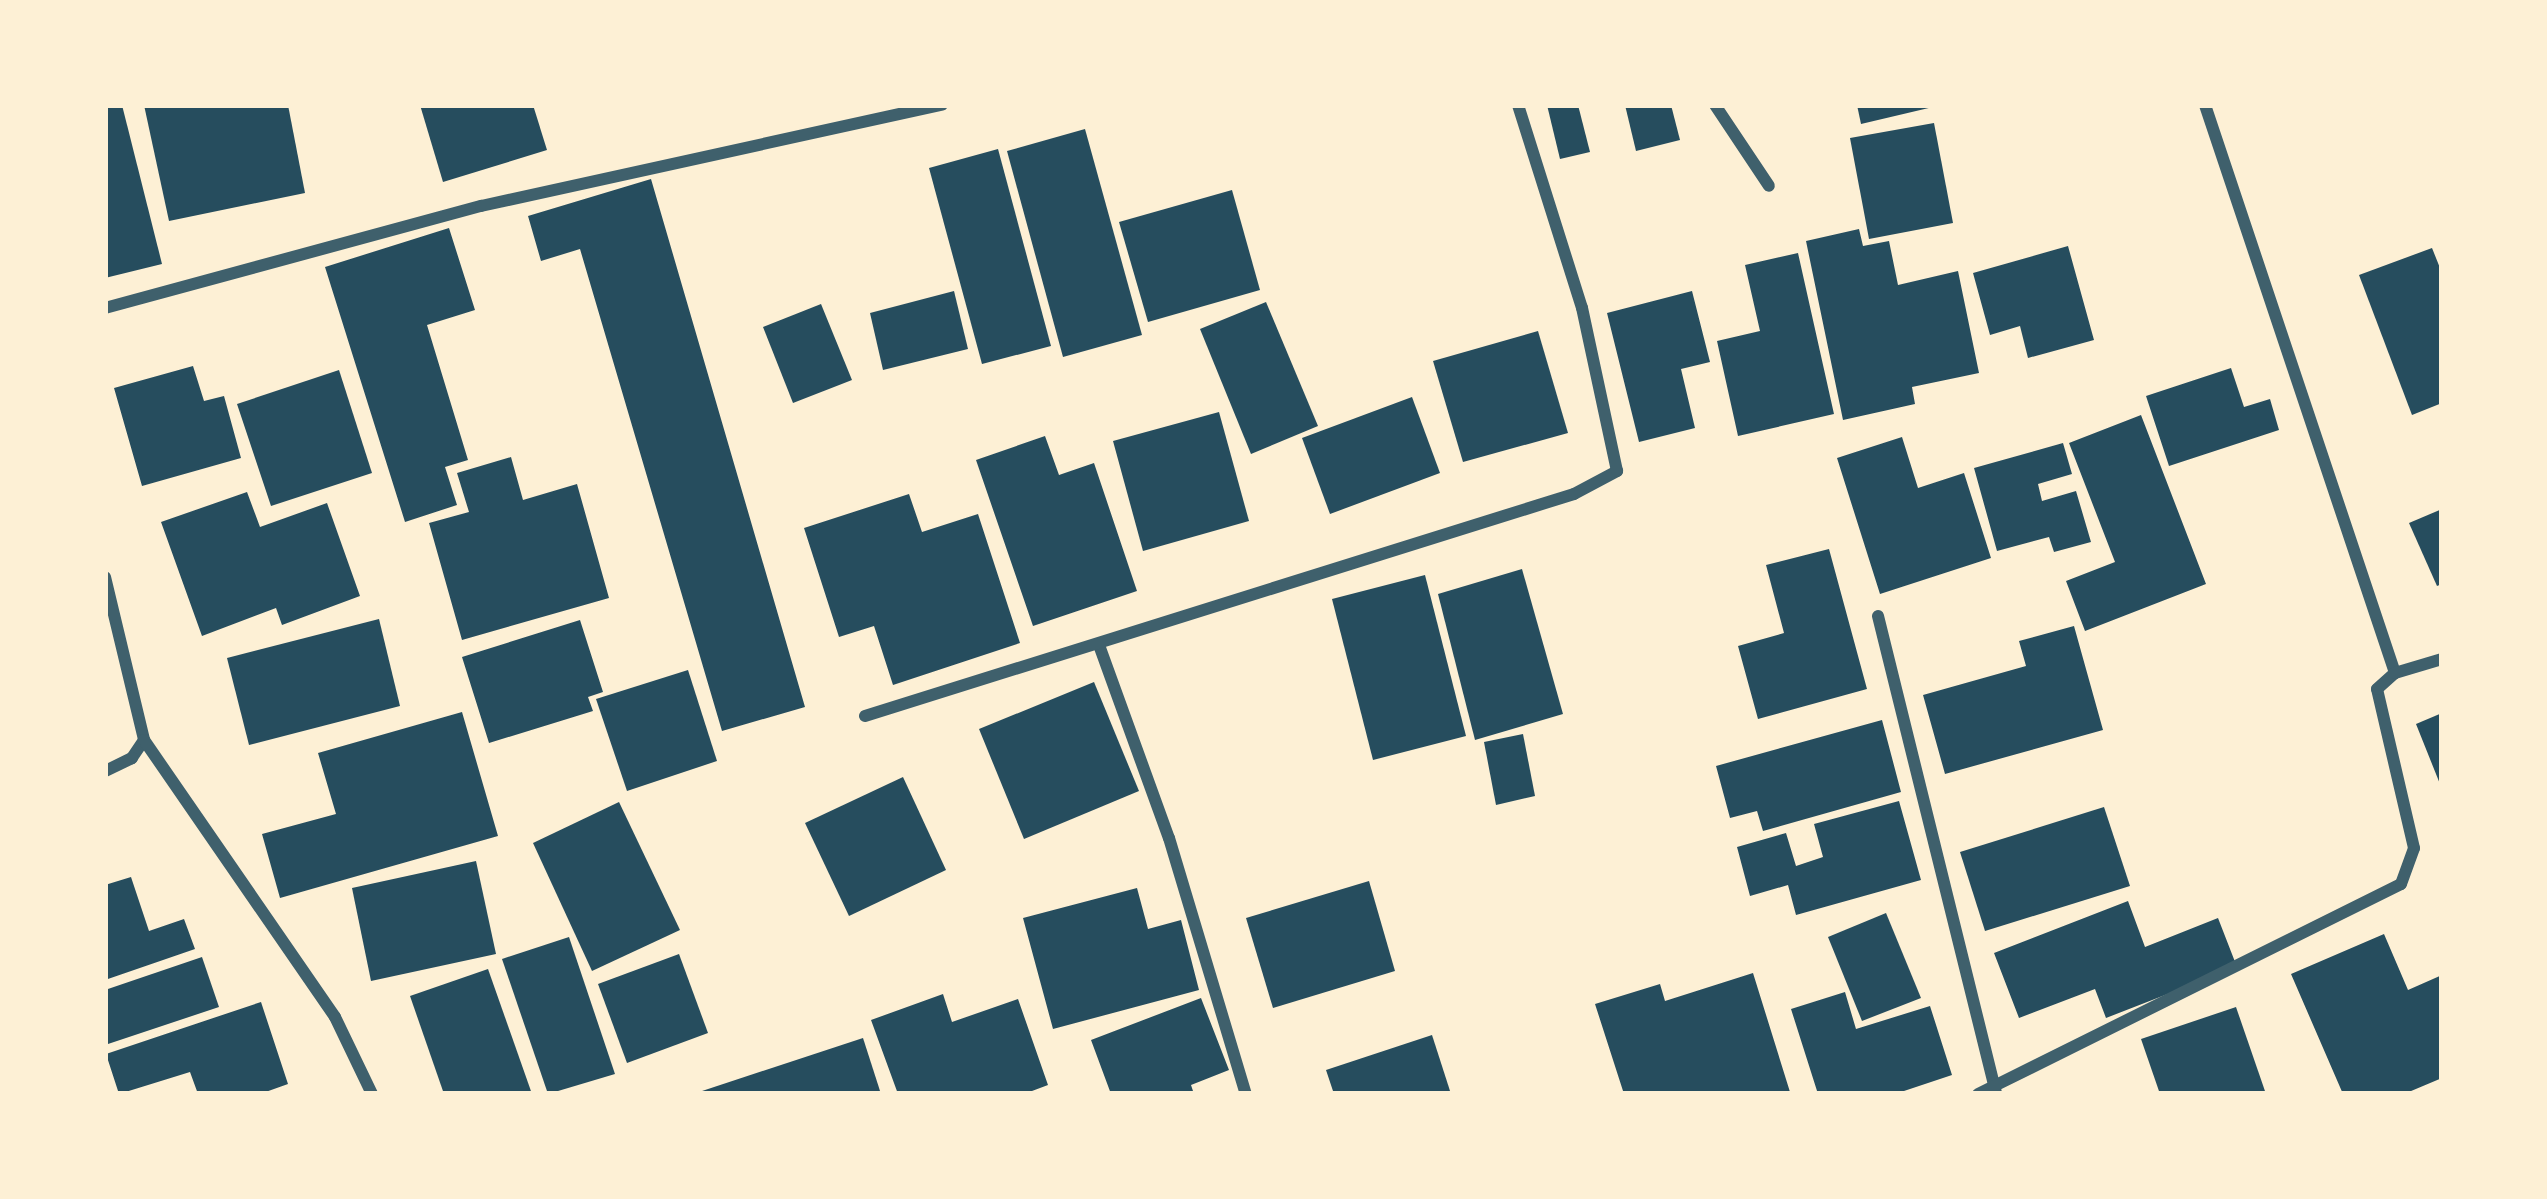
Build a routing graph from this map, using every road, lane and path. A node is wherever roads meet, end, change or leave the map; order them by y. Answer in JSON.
{"nodes":[{"id":1,"x":942,"y":105,"type":"edge"},
{"id":2,"x":1518,"y":105,"type":"edge"},
{"id":3,"x":1715,"y":105,"type":"edge"},
{"id":4,"x":2205,"y":105,"type":"edge"},
{"id":5,"x":1769,"y":186,"type":"dead end"},
{"id":6,"x":105,"y":308,"type":"edge"},
{"id":7,"x":105,"y":578,"type":"edge"},
{"id":8,"x":1878,"y":616,"type":"dead end"},
{"id":9,"x":1099,"y":646,"type":"junction"},
{"id":10,"x":2442,"y":659,"type":"edge"},
{"id":11,"x":2395,"y":673,"type":"junction"},
{"id":12,"x":865,"y":716,"type":"dead end"},
{"id":13,"x":143,"y":740,"type":"junction"},
{"id":14,"x":105,"y":771,"type":"edge"},
{"id":15,"x":1995,"y":1092,"type":"edge"},
{"id":16,"x":371,"y":1094,"type":"edge"},
{"id":17,"x":1246,"y":1094,"type":"edge"},
{"id":18,"x":1978,"y":1094,"type":"edge"}],
"edges":[{"from":1,"to":6,"type":"street"},
{"from":2,"to":9,"type":"street"},
{"from":3,"to":5,"type":"street"},
{"from":4,"to":11,"type":"street"},
{"from":7,"to":13,"type":"street"},
{"from":8,"to":15,"type":"street"},
{"from":9,"to":12,"type":"street"},
{"from":9,"to":17,"type":"street"},
{"from":10,"to":11,"type":"street"},
{"from":11,"to":15,"type":"street"},
{"from":13,"to":14,"type":"street"},
{"from":13,"to":16,"type":"street"},
{"from":15,"to":18,"type":"street"}]}
